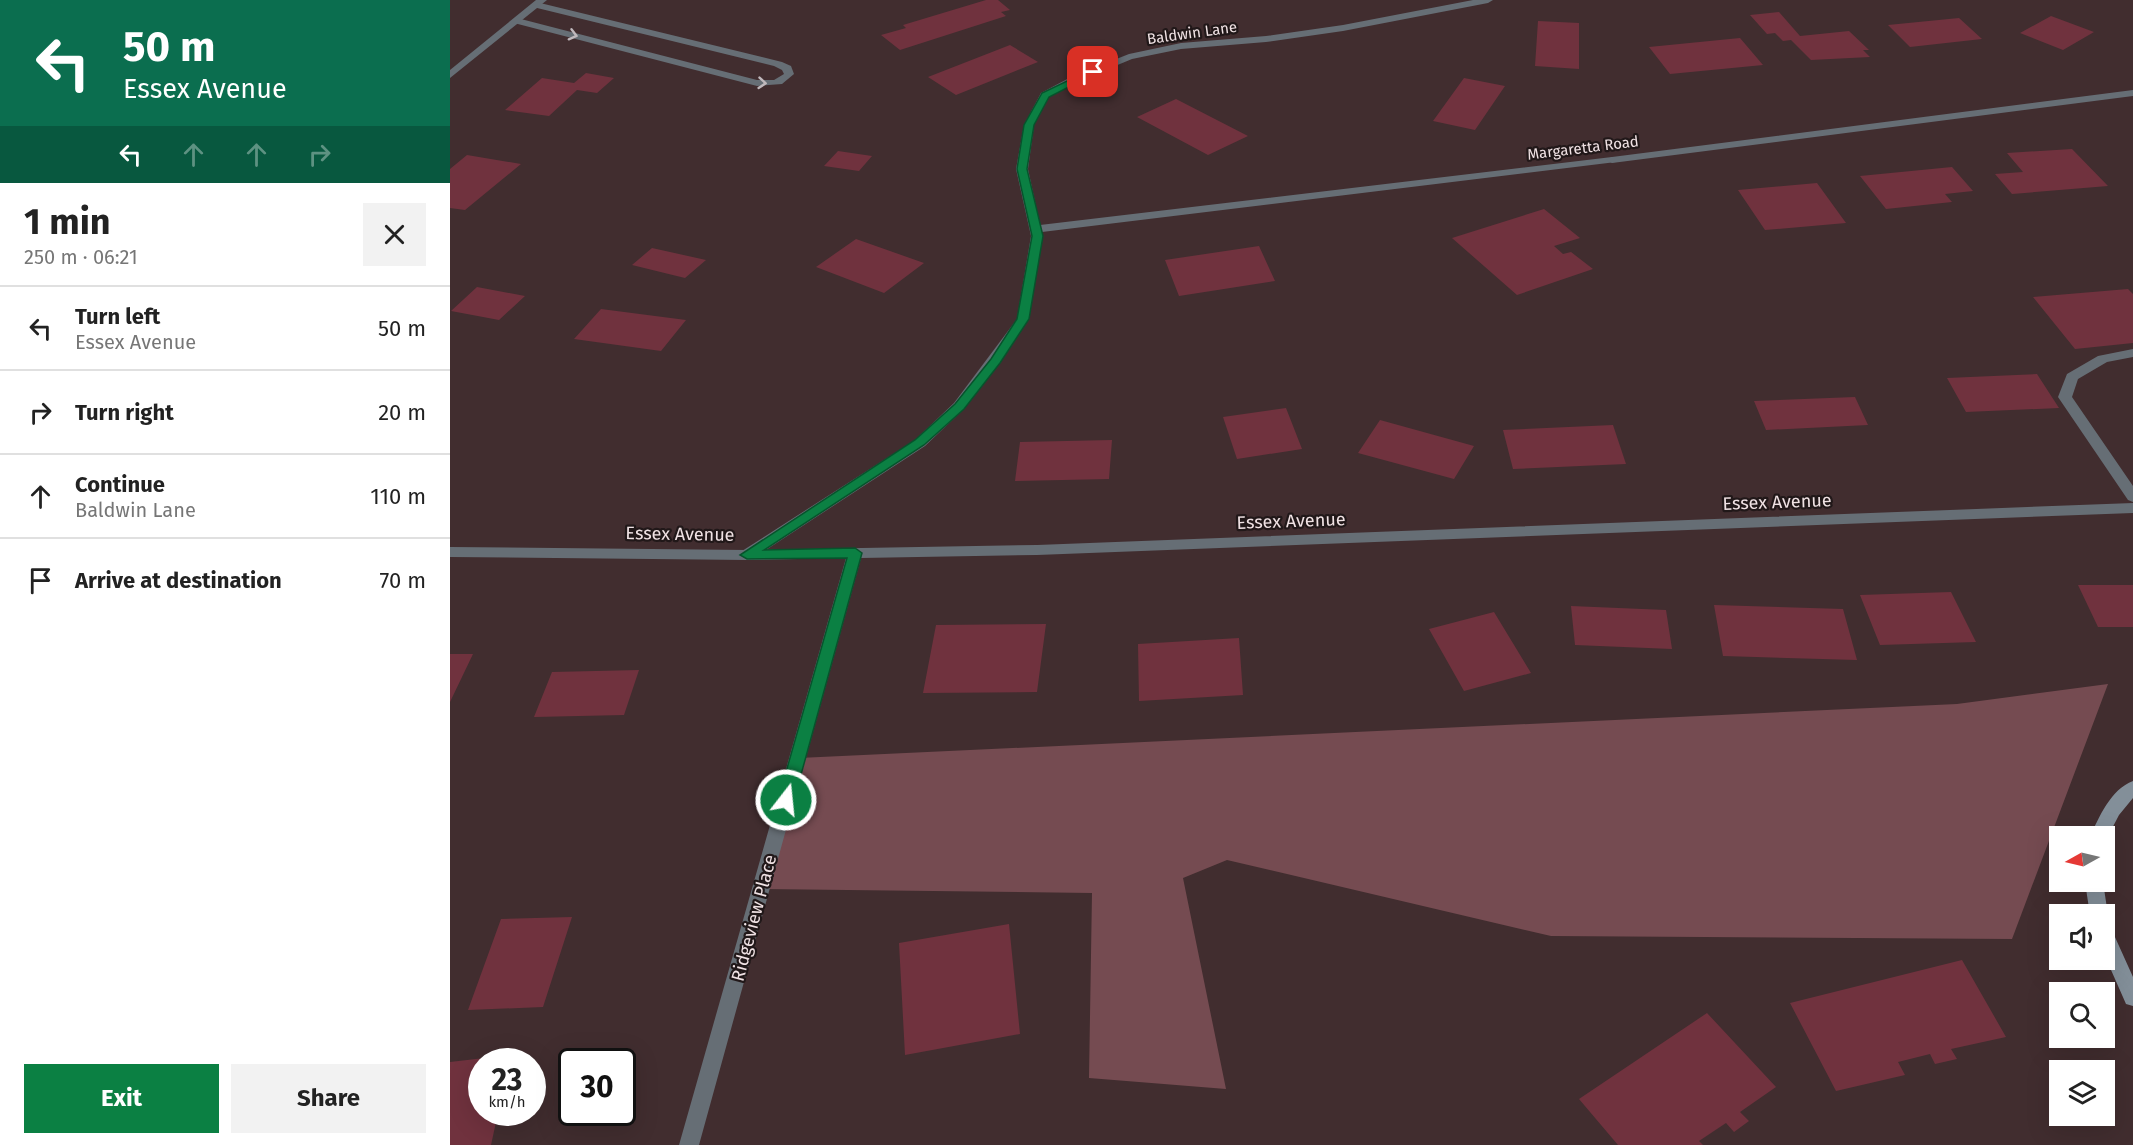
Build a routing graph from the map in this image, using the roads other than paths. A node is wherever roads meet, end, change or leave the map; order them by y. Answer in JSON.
{"nodes":[{"id":1,"x":1488,"y":0,"type":"edge"},
{"id":2,"x":539,"y":3,"type":"edge"},
{"id":3,"x":517,"y":21,"type":"junction"},
{"id":4,"x":450,"y":75,"type":"edge"},
{"id":5,"x":2133,"y":93,"type":"edge"},
{"id":6,"x":1036,"y":229,"type":"junction"},
{"id":7,"x":2133,"y":353,"type":"edge"},
{"id":8,"x":2133,"y":497,"type":"edge"},
{"id":9,"x":2133,"y":508,"type":"edge"},
{"id":10,"x":450,"y":552,"type":"edge"},
{"id":11,"x":855,"y":553,"type":"junction"},
{"id":12,"x":747,"y":555,"type":"junction"},
{"id":13,"x":2133,"y":788,"type":"edge"},
{"id":14,"x":2103,"y":826,"type":"edge"},
{"id":15,"x":2115,"y":957,"type":"edge"},
{"id":16,"x":2133,"y":998,"type":"edge"},
{"id":17,"x":689,"y":1145,"type":"edge"}],
"edges":[{"from":1,"to":6,"type":"street","name":"Baldwin Lane"},
{"from":2,"to":3,"type":"street"},
{"from":3,"to":2,"type":"street","one_way":true},
{"from":3,"to":4,"type":"street"},
{"from":5,"to":6,"type":"street","name":"Margaretta Road"},
{"from":6,"to":12,"type":"street","name":"Baldwin Lane"},
{"from":7,"to":8,"type":"street"},
{"from":9,"to":11,"type":"street","name":"Essex Avenue"},
{"from":10,"to":12,"type":"street","name":"Essex Avenue"},
{"from":11,"to":12,"type":"street","name":"Essex Avenue"},
{"from":11,"to":17,"type":"street","name":"Ridgeview Place"},
{"from":13,"to":14,"type":"main road"},
{"from":15,"to":16,"type":"main road"}]}
